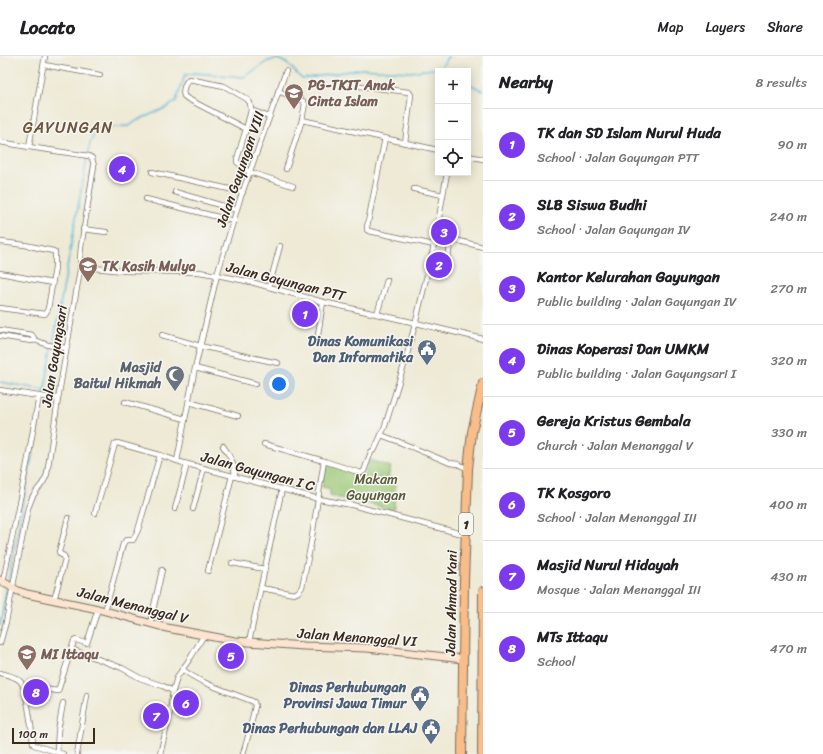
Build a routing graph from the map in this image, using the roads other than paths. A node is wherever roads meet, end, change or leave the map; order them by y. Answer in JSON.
{"nodes":[{"id":1,"x":45,"y":56,"type":"edge"},
{"id":2,"x":44,"y":65,"type":"junction"},
{"id":3,"x":286,"y":71,"type":"dead end"},
{"id":4,"x":100,"y":75,"type":"dead end"},
{"id":5,"x":360,"y":86,"type":"dead end"},
{"id":6,"x":278,"y":91,"type":"junction"},
{"id":7,"x":251,"y":110,"type":"junction"},
{"id":8,"x":269,"y":117,"type":"junction"},
{"id":9,"x":302,"y":120,"type":"junction"},
{"id":10,"x":246,"y":129,"type":"junction"},
{"id":11,"x":385,"y":138,"type":"junction"},
{"id":12,"x":0,"y":142,"type":"edge"},
{"id":13,"x":405,"y":143,"type":"junction"},
{"id":14,"x":29,"y":147,"type":"junction"},
{"id":15,"x":435,"y":149,"type":"edge"},
{"id":16,"x":471,"y":157,"type":"edge"},
{"id":17,"x":483,"y":159,"type":"edge"},
{"id":18,"x":286,"y":170,"type":"dead end"},
{"id":19,"x":152,"y":172,"type":"dead end"},
{"id":20,"x":249,"y":172,"type":"junction"},
{"id":21,"x":446,"y":176,"type":"edge"},
{"id":22,"x":293,"y":186,"type":"dead end"},
{"id":23,"x":414,"y":189,"type":"dead end"},
{"id":24,"x":175,"y":192,"type":"dead end"},
{"id":25,"x":243,"y":192,"type":"junction"},
{"id":26,"x":443,"y":195,"type":"junction"},
{"id":27,"x":146,"y":199,"type":"dead end"},
{"id":28,"x":237,"y":210,"type":"junction"},
{"id":29,"x":234,"y":221,"type":"junction"},
{"id":30,"x":453,"y":227,"type":"dead end"},
{"id":31,"x":84,"y":230,"type":"junction"},
{"id":32,"x":106,"y":232,"type":"dead end"},
{"id":33,"x":451,"y":238,"type":"junction"},
{"id":34,"x":0,"y":242,"type":"edge"},
{"id":35,"x":434,"y":245,"type":"junction"},
{"id":36,"x":280,"y":246,"type":"dead end"},
{"id":37,"x":483,"y":247,"type":"edge"},
{"id":38,"x":0,"y":248,"type":"edge"},
{"id":39,"x":81,"y":264,"type":"junction"},
{"id":40,"x":429,"y":267,"type":"junction"},
{"id":41,"x":0,"y":273,"type":"edge"},
{"id":42,"x":217,"y":275,"type":"junction"},
{"id":43,"x":387,"y":280,"type":"dead end"},
{"id":44,"x":52,"y":283,"type":"junction"},
{"id":45,"x":269,"y":287,"type":"junction"},
{"id":46,"x":323,"y":302,"type":"junction"},
{"id":47,"x":0,"y":308,"type":"edge"},
{"id":48,"x":377,"y":314,"type":"junction"},
{"id":49,"x":416,"y":323,"type":"junction"},
{"id":50,"x":0,"y":330,"type":"edge"},
{"id":51,"x":162,"y":335,"type":"dead end"},
{"id":52,"x":318,"y":335,"type":"dead end"},
{"id":53,"x":0,"y":336,"type":"edge"},
{"id":54,"x":483,"y":339,"type":"edge"},
{"id":55,"x":35,"y":340,"type":"junction"},
{"id":56,"x":200,"y":346,"type":"junction"},
{"id":57,"x":66,"y":348,"type":"junction"},
{"id":58,"x":278,"y":363,"type":"dead end"},
{"id":59,"x":195,"y":368,"type":"junction"},
{"id":60,"x":483,"y":382,"type":"edge"},
{"id":61,"x":256,"y":384,"type":"dead end"},
{"id":62,"x":0,"y":390,"type":"edge"},
{"id":63,"x":40,"y":396,"type":"junction"},
{"id":64,"x":58,"y":400,"type":"junction"},
{"id":65,"x":125,"y":402,"type":"dead end"},
{"id":66,"x":189,"y":402,"type":"junction"},
{"id":67,"x":238,"y":416,"type":"dead end"},
{"id":68,"x":185,"y":419,"type":"junction"},
{"id":69,"x":381,"y":435,"type":"junction"},
{"id":70,"x":264,"y":444,"type":"dead end"},
{"id":71,"x":223,"y":446,"type":"dead end"},
{"id":72,"x":160,"y":455,"type":"junction"},
{"id":73,"x":177,"y":461,"type":"junction"},
{"id":74,"x":324,"y":461,"type":"junction"},
{"id":75,"x":187,"y":464,"type":"junction"},
{"id":76,"x":204,"y":468,"type":"junction"},
{"id":77,"x":468,"y":469,"type":"junction"},
{"id":78,"x":233,"y":476,"type":"junction"},
{"id":79,"x":282,"y":489,"type":"junction"},
{"id":80,"x":319,"y":499,"type":"junction"},
{"id":81,"x":175,"y":509,"type":"dead end"},
{"id":82,"x":194,"y":509,"type":"dead end"},
{"id":83,"x":95,"y":513,"type":"dead end"},
{"id":84,"x":68,"y":518,"type":"dead end"},
{"id":85,"x":466,"y":535,"type":"junction"},
{"id":86,"x":232,"y":563,"type":"dead end"},
{"id":87,"x":265,"y":569,"type":"junction"},
{"id":88,"x":162,"y":570,"type":"dead end"},
{"id":89,"x":208,"y":571,"type":"dead end"},
{"id":90,"x":7,"y":584,"type":"edge"},
{"id":91,"x":261,"y":588,"type":"junction"},
{"id":92,"x":483,"y":591,"type":"edge"},
{"id":93,"x":54,"y":600,"type":"junction"},
{"id":94,"x":102,"y":610,"type":"junction"},
{"id":95,"x":150,"y":624,"type":"junction"},
{"id":96,"x":204,"y":635,"type":"junction"},
{"id":97,"x":250,"y":642,"type":"junction"},
{"id":98,"x":0,"y":643,"type":"edge"},
{"id":99,"x":71,"y":649,"type":"junction"},
{"id":100,"x":463,"y":659,"type":"junction"},
{"id":101,"x":182,"y":669,"type":"junction"},
{"id":102,"x":0,"y":673,"type":"edge"},
{"id":103,"x":24,"y":688,"type":"junction"},
{"id":104,"x":173,"y":691,"type":"junction"},
{"id":105,"x":87,"y":695,"type":"dead end"},
{"id":106,"x":63,"y":703,"type":"dead end"},
{"id":107,"x":57,"y":752,"type":"junction"},
{"id":108,"x":63,"y":754,"type":"edge"},
{"id":109,"x":77,"y":754,"type":"edge"},
{"id":110,"x":160,"y":754,"type":"edge"},
{"id":111,"x":242,"y":754,"type":"edge"},
{"id":112,"x":462,"y":754,"type":"edge"},
{"id":113,"x":482,"y":754,"type":"edge"}],
"edges":[{"from":1,"to":2,"type":"street"},
{"from":2,"to":4,"type":"street"},
{"from":2,"to":14,"type":"street"},
{"from":3,"to":6,"type":"street","name":"Jalan Gayungan VIII"},
{"from":5,"to":13,"type":"street"},
{"from":6,"to":8,"type":"street","name":"Jalan Gayungan VIII"},
{"from":6,"to":9,"type":"street"},
{"from":7,"to":8,"type":"street"},
{"from":7,"to":10,"type":"street"},
{"from":7,"to":10,"type":"street"},
{"from":8,"to":20,"type":"street","name":"Jalan Gayungan VIII"},
{"from":9,"to":11,"type":"street"},
{"from":9,"to":18,"type":"street"},
{"from":10,"to":20,"type":"street"},
{"from":11,"to":13,"type":"street"},
{"from":11,"to":35,"type":"street"},
{"from":12,"to":14,"type":"street"},
{"from":13,"to":15,"type":"street"},
{"from":14,"to":31,"type":"street","name":"Jalan Gayungsari"},
{"from":16,"to":17,"type":"street"},
{"from":19,"to":25,"type":"street"},
{"from":20,"to":22,"type":"street"},
{"from":20,"to":25,"type":"street","name":"Jalan Gayungan VIII"},
{"from":21,"to":26,"type":"street"},
{"from":23,"to":26,"type":"street"},
{"from":24,"to":28,"type":"street"},
{"from":25,"to":28,"type":"street","name":"Jalan Gayungan VIII"},
{"from":26,"to":35,"type":"street"},
{"from":27,"to":29,"type":"street"},
{"from":28,"to":29,"type":"street","name":"Jalan Gayungan VIII"},
{"from":29,"to":42,"type":"street","name":"Jalan Gayungan VIII"},
{"from":30,"to":33,"type":"street"},
{"from":31,"to":32,"type":"street"},
{"from":31,"to":39,"type":"street","name":"Jalan Gayungsari"},
{"from":33,"to":37,"type":"street"},
{"from":33,"to":40,"type":"street"},
{"from":34,"to":38,"type":"street"},
{"from":34,"to":44,"type":"street"},
{"from":35,"to":40,"type":"street"},
{"from":36,"to":45,"type":"street"},
{"from":39,"to":42,"type":"street","name":"Jalan Gayungan PTT"},
{"from":39,"to":57,"type":"street","name":"Jalan Gayungsari"},
{"from":40,"to":49,"type":"street"},
{"from":41,"to":44,"type":"street"},
{"from":42,"to":45,"type":"street","name":"Jalan Gayungan PTT"},
{"from":42,"to":56,"type":"street","name":"Jalan Gayungan VIII"},
{"from":43,"to":48,"type":"street"},
{"from":44,"to":47,"type":"street"},
{"from":45,"to":46,"type":"street","name":"Jalan Gayungan PTT"},
{"from":46,"to":48,"type":"street","name":"Jalan Gayungan PTT"},
{"from":46,"to":52,"type":"street"},
{"from":48,"to":49,"type":"street","name":"Jalan Gayungan PTT"},
{"from":49,"to":54,"type":"street","name":"Jalan Gayungan PTT"},
{"from":49,"to":69,"type":"street"},
{"from":50,"to":55,"type":"street"},
{"from":51,"to":56,"type":"street"},
{"from":53,"to":55,"type":"street"},
{"from":55,"to":57,"type":"street"},
{"from":56,"to":58,"type":"street"},
{"from":56,"to":59,"type":"street","name":"Jalan Gayungan VIII"},
{"from":57,"to":64,"type":"street","name":"Jalan Gayungsari"},
{"from":59,"to":61,"type":"street"},
{"from":59,"to":66,"type":"street","name":"Jalan Gayungan VIII"},
{"from":60,"to":77,"type":"highway","name":"Jalan Ahmad Yani","number":"1"},
{"from":62,"to":63,"type":"street"},
{"from":63,"to":64,"type":"street"},
{"from":63,"to":90,"type":"street"},
{"from":64,"to":90,"type":"street","name":"Jalan Gayungsari"},
{"from":65,"to":68,"type":"street"},
{"from":66,"to":67,"type":"street"},
{"from":66,"to":68,"type":"street","name":"Jalan Gayungan VIII"},
{"from":68,"to":73,"type":"street","name":"Jalan Gayungan VIII"},
{"from":69,"to":74,"type":"street"},
{"from":69,"to":77,"type":"street"},
{"from":70,"to":74,"type":"street"},
{"from":71,"to":78,"type":"street"},
{"from":72,"to":73,"type":"street","name":"Jalan Gayungan I C"},
{"from":72,"to":83,"type":"street","name":"Jalan Gayungan I C"},
{"from":72,"to":94,"type":"street"},
{"from":73,"to":75,"type":"street","name":"Jalan Gayungan I C"},
{"from":74,"to":80,"type":"street"},
{"from":75,"to":76,"type":"street","name":"Jalan Gayungan I C"},
{"from":75,"to":81,"type":"street"},
{"from":76,"to":78,"type":"street","name":"Jalan Gayungan I C"},
{"from":76,"to":82,"type":"street"},
{"from":77,"to":85,"type":"highway","name":"Jalan Ahmad Yani","number":"1"},
{"from":78,"to":79,"type":"street","name":"Jalan Gayungan I C"},
{"from":78,"to":89,"type":"street"},
{"from":79,"to":80,"type":"street","name":"Jalan Gayungan I C"},
{"from":79,"to":87,"type":"street"},
{"from":80,"to":85,"type":"street","name":"Jalan Gayungan I C"},
{"from":80,"to":91,"type":"street"},
{"from":84,"to":93,"type":"street"},
{"from":85,"to":100,"type":"highway","name":"Jalan Ahmad Yani","number":"1"},
{"from":86,"to":87,"type":"street"},
{"from":87,"to":91,"type":"street"},
{"from":88,"to":95,"type":"street"},
{"from":90,"to":93,"type":"street","name":"Jalan Menanggal V"},
{"from":90,"to":98,"type":"street"},
{"from":91,"to":97,"type":"street"},
{"from":92,"to":113,"type":"highway"},
{"from":93,"to":94,"type":"street","name":"Jalan Menanggal V"},
{"from":94,"to":95,"type":"street","name":"Jalan Menanggal V"},
{"from":94,"to":99,"type":"street"},
{"from":95,"to":96,"type":"street","name":"Jalan Menanggal V"},
{"from":96,"to":97,"type":"street","name":"Jalan Menanggal V"},
{"from":96,"to":101,"type":"street"},
{"from":97,"to":100,"type":"street","name":"Jalan Menanggal VI"},
{"from":99,"to":103,"type":"street"},
{"from":99,"to":104,"type":"street"},
{"from":100,"to":112,"type":"highway","name":"Jalan Ahmad Yani","number":"1"},
{"from":101,"to":104,"type":"street"},
{"from":101,"to":111,"type":"street"},
{"from":102,"to":103,"type":"street"},
{"from":103,"to":107,"type":"street"},
{"from":104,"to":110,"type":"street"},
{"from":105,"to":109,"type":"street"},
{"from":106,"to":107,"type":"street"},
{"from":107,"to":108,"type":"street"}]}
